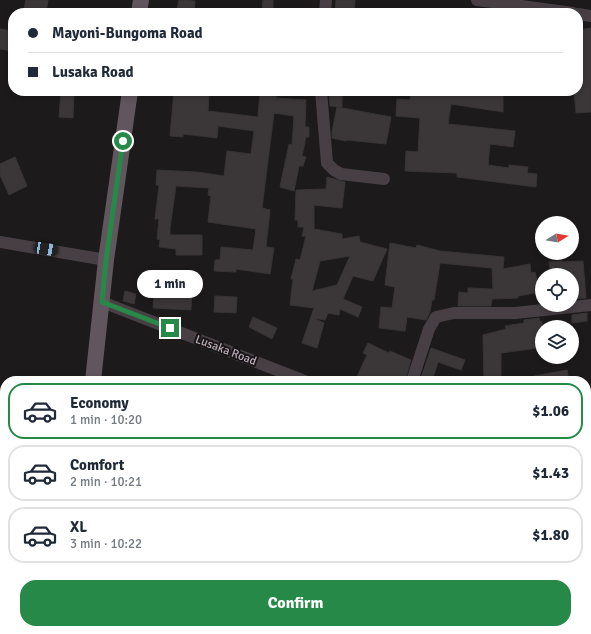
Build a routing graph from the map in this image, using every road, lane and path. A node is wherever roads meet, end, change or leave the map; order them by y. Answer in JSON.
{"nodes":[{"id":1,"x":477,"y":0,"type":"edge"},
{"id":2,"x":536,"y":8,"type":"edge"},
{"id":3,"x":129,"y":96,"type":"edge"},
{"id":4,"x":321,"y":96,"type":"edge"},
{"id":5,"x":384,"y":179,"type":"dead end"},
{"id":6,"x":0,"y":242,"type":"edge"},
{"id":7,"x":106,"y":260,"type":"junction"},
{"id":8,"x":102,"y":302,"type":"junction"},
{"id":9,"x":591,"y":305,"type":"edge"},
{"id":10,"x":94,"y":376,"type":"edge"},
{"id":11,"x":292,"y":376,"type":"edge"},
{"id":12,"x":414,"y":376,"type":"edge"}],
"edges":[{"from":1,"to":2,"type":"street"},
{"from":3,"to":7,"type":"main road"},
{"from":4,"to":5,"type":"street"},
{"from":6,"to":7,"type":"street"},
{"from":7,"to":8,"type":"main road"},
{"from":8,"to":10,"type":"main road"},
{"from":8,"to":11,"type":"street","name":"Lusaka Road"},
{"from":9,"to":12,"type":"street"}]}
